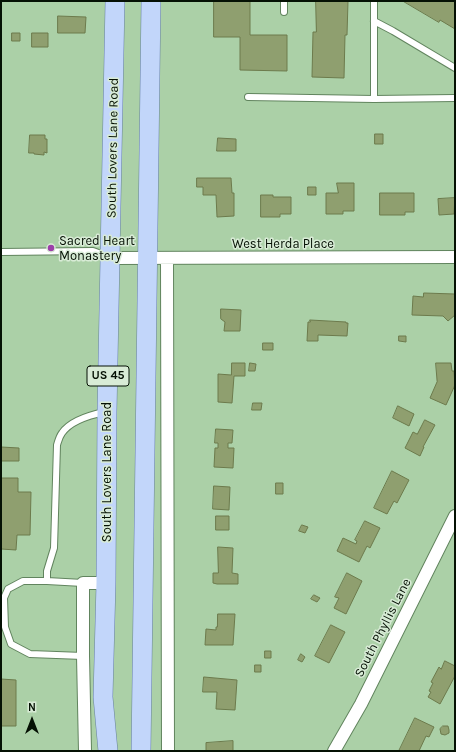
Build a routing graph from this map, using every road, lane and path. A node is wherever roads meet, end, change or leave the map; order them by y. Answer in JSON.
{"nodes":[{"id":1,"x":115,"y":1,"type":"edge"},
{"id":2,"x":151,"y":1,"type":"edge"},
{"id":3,"x":284,"y":1,"type":"edge"},
{"id":4,"x":374,"y":1,"type":"edge"},
{"id":5,"x":284,"y":12,"type":"dead end"},
{"id":6,"x":374,"y":21,"type":"junction"},
{"id":7,"x":455,"y":68,"type":"edge"},
{"id":8,"x":248,"y":97,"type":"dead end"},
{"id":9,"x":374,"y":98,"type":"junction"},
{"id":10,"x":455,"y":98,"type":"edge"},
{"id":11,"x":1,"y":252,"type":"edge"},
{"id":12,"x":455,"y":257,"type":"edge"},
{"id":13,"x":111,"y":258,"type":"junction"},
{"id":14,"x":147,"y":258,"type":"junction"},
{"id":15,"x":167,"y":258,"type":"junction"},
{"id":16,"x":107,"y":412,"type":"junction"},
{"id":17,"x":455,"y":516,"type":"edge"},
{"id":18,"x":46,"y":581,"type":"junction"},
{"id":19,"x":106,"y":583,"type":"junction"},
{"id":20,"x":83,"y":584,"type":"junction"},
{"id":21,"x":83,"y":656,"type":"junction"},
{"id":22,"x":85,"y":751,"type":"edge"},
{"id":23,"x":108,"y":751,"type":"edge"},
{"id":24,"x":142,"y":751,"type":"edge"},
{"id":25,"x":168,"y":751,"type":"edge"},
{"id":26,"x":334,"y":751,"type":"edge"}],
"edges":[{"from":1,"to":13,"type":"main road","name":"South Lovers Lane Road","number":"US 45"},
{"from":2,"to":14,"type":"main road","number":"US 45"},
{"from":3,"to":5,"type":"lane"},
{"from":4,"to":6,"type":"lane"},
{"from":6,"to":7,"type":"lane"},
{"from":6,"to":9,"type":"lane"},
{"from":8,"to":9,"type":"lane"},
{"from":9,"to":10,"type":"lane"},
{"from":11,"to":13,"type":"lane"},
{"from":12,"to":15,"type":"street","name":"West Herda Place"},
{"from":13,"to":14,"type":"street","name":"West Herda Place"},
{"from":13,"to":16,"type":"main road","name":"South Lovers Lane Road","number":"US 45"},
{"from":14,"to":15,"type":"street","name":"West Herda Place"},
{"from":14,"to":24,"type":"main road","number":"US 45"},
{"from":15,"to":25,"type":"street"},
{"from":16,"to":18,"type":"lane"},
{"from":16,"to":19,"type":"main road","name":"South Lovers Lane Road","number":"US 45"},
{"from":17,"to":26,"type":"street","name":"South Phyllis Lane"},
{"from":18,"to":20,"type":"lane"},
{"from":18,"to":21,"type":"lane"},
{"from":19,"to":20,"type":"street"},
{"from":19,"to":23,"type":"main road","name":"South Lovers Lane Road","number":"US 45"},
{"from":20,"to":21,"type":"street"},
{"from":21,"to":22,"type":"street"}]}
